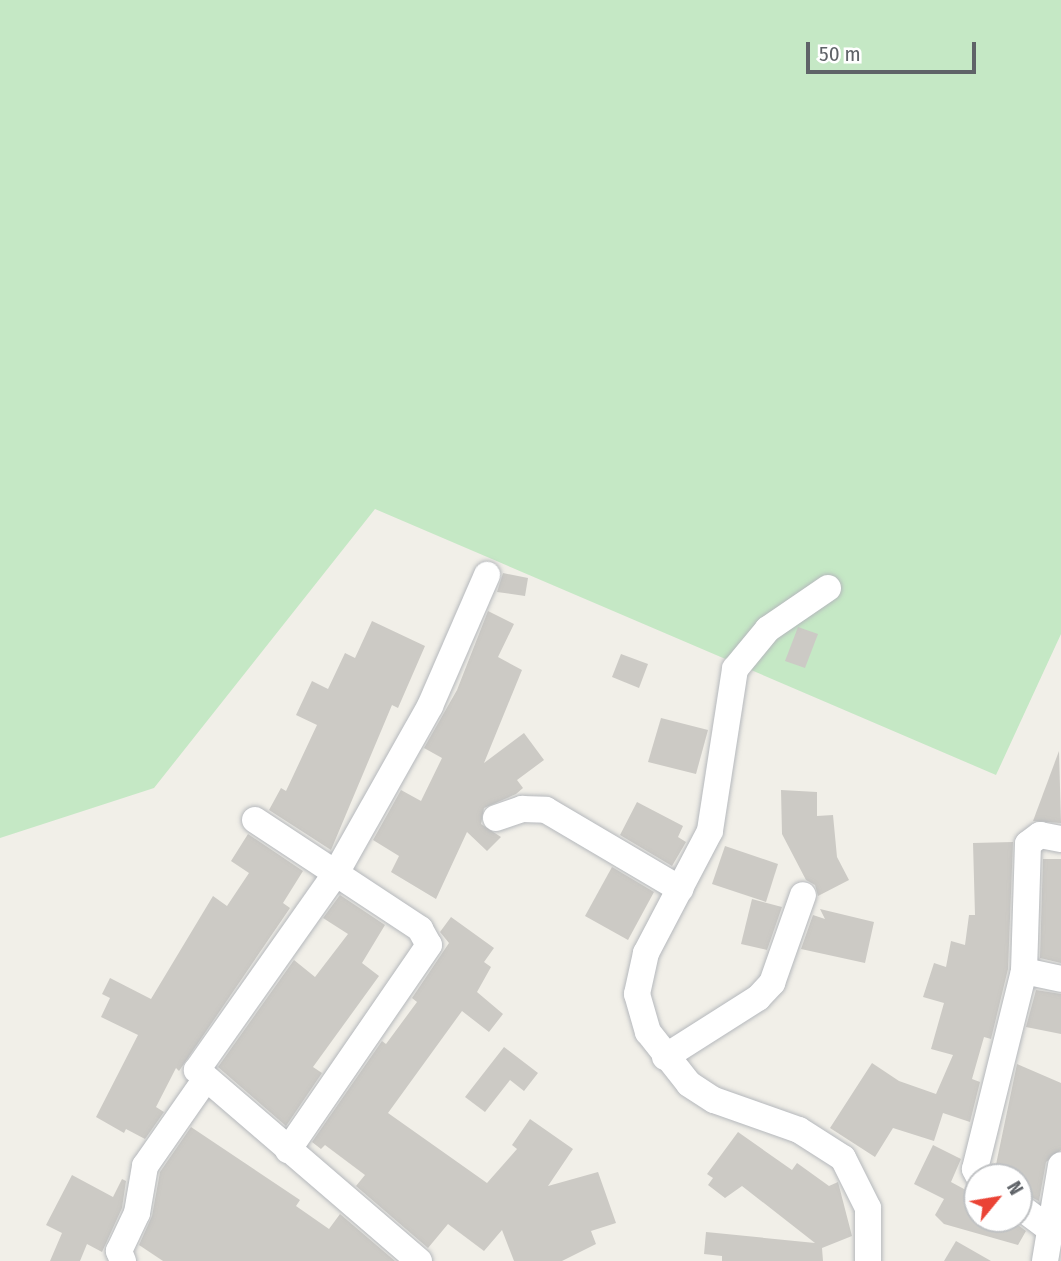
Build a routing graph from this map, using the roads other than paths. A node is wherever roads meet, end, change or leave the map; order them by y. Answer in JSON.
{"nodes":[{"id":1,"x":487,"y":575,"type":"dead end"},
{"id":2,"x":828,"y":588,"type":"dead end"},
{"id":3,"x":496,"y":818,"type":"dead end"},
{"id":4,"x":255,"y":820,"type":"dead end"},
{"id":5,"x":1061,"y":839,"type":"edge"},
{"id":6,"x":336,"y":873,"type":"junction"},
{"id":7,"x":680,"y":889,"type":"junction"},
{"id":8,"x":803,"y":895,"type":"dead end"},
{"id":9,"x":1024,"y":971,"type":"junction"},
{"id":10,"x":1061,"y":979,"type":"edge"},
{"id":11,"x":665,"y":1057,"type":"junction"},
{"id":12,"x":205,"y":1080,"type":"junction"},
{"id":13,"x":288,"y":1150,"type":"junction"},
{"id":14,"x":977,"y":1163,"type":"edge"},
{"id":15,"x":1061,"y":1165,"type":"edge"},
{"id":16,"x":1033,"y":1217,"type":"edge"},
{"id":17,"x":1048,"y":1228,"type":"junction"},
{"id":18,"x":123,"y":1261,"type":"edge"},
{"id":19,"x":419,"y":1261,"type":"edge"},
{"id":20,"x":869,"y":1261,"type":"edge"},
{"id":21,"x":1045,"y":1261,"type":"edge"}],
"edges":[{"from":1,"to":6,"type":"street"},
{"from":2,"to":7,"type":"street"},
{"from":3,"to":7,"type":"street"},
{"from":4,"to":6,"type":"street"},
{"from":5,"to":9,"type":"street"},
{"from":6,"to":12,"type":"street"},
{"from":6,"to":13,"type":"street"},
{"from":7,"to":11,"type":"street"},
{"from":8,"to":11,"type":"street"},
{"from":9,"to":10,"type":"street"},
{"from":9,"to":14,"type":"street"},
{"from":11,"to":20,"type":"street"},
{"from":12,"to":13,"type":"street"},
{"from":12,"to":18,"type":"street"},
{"from":13,"to":19,"type":"street"},
{"from":15,"to":17,"type":"street"},
{"from":16,"to":17,"type":"street"},
{"from":17,"to":21,"type":"street"}]}
